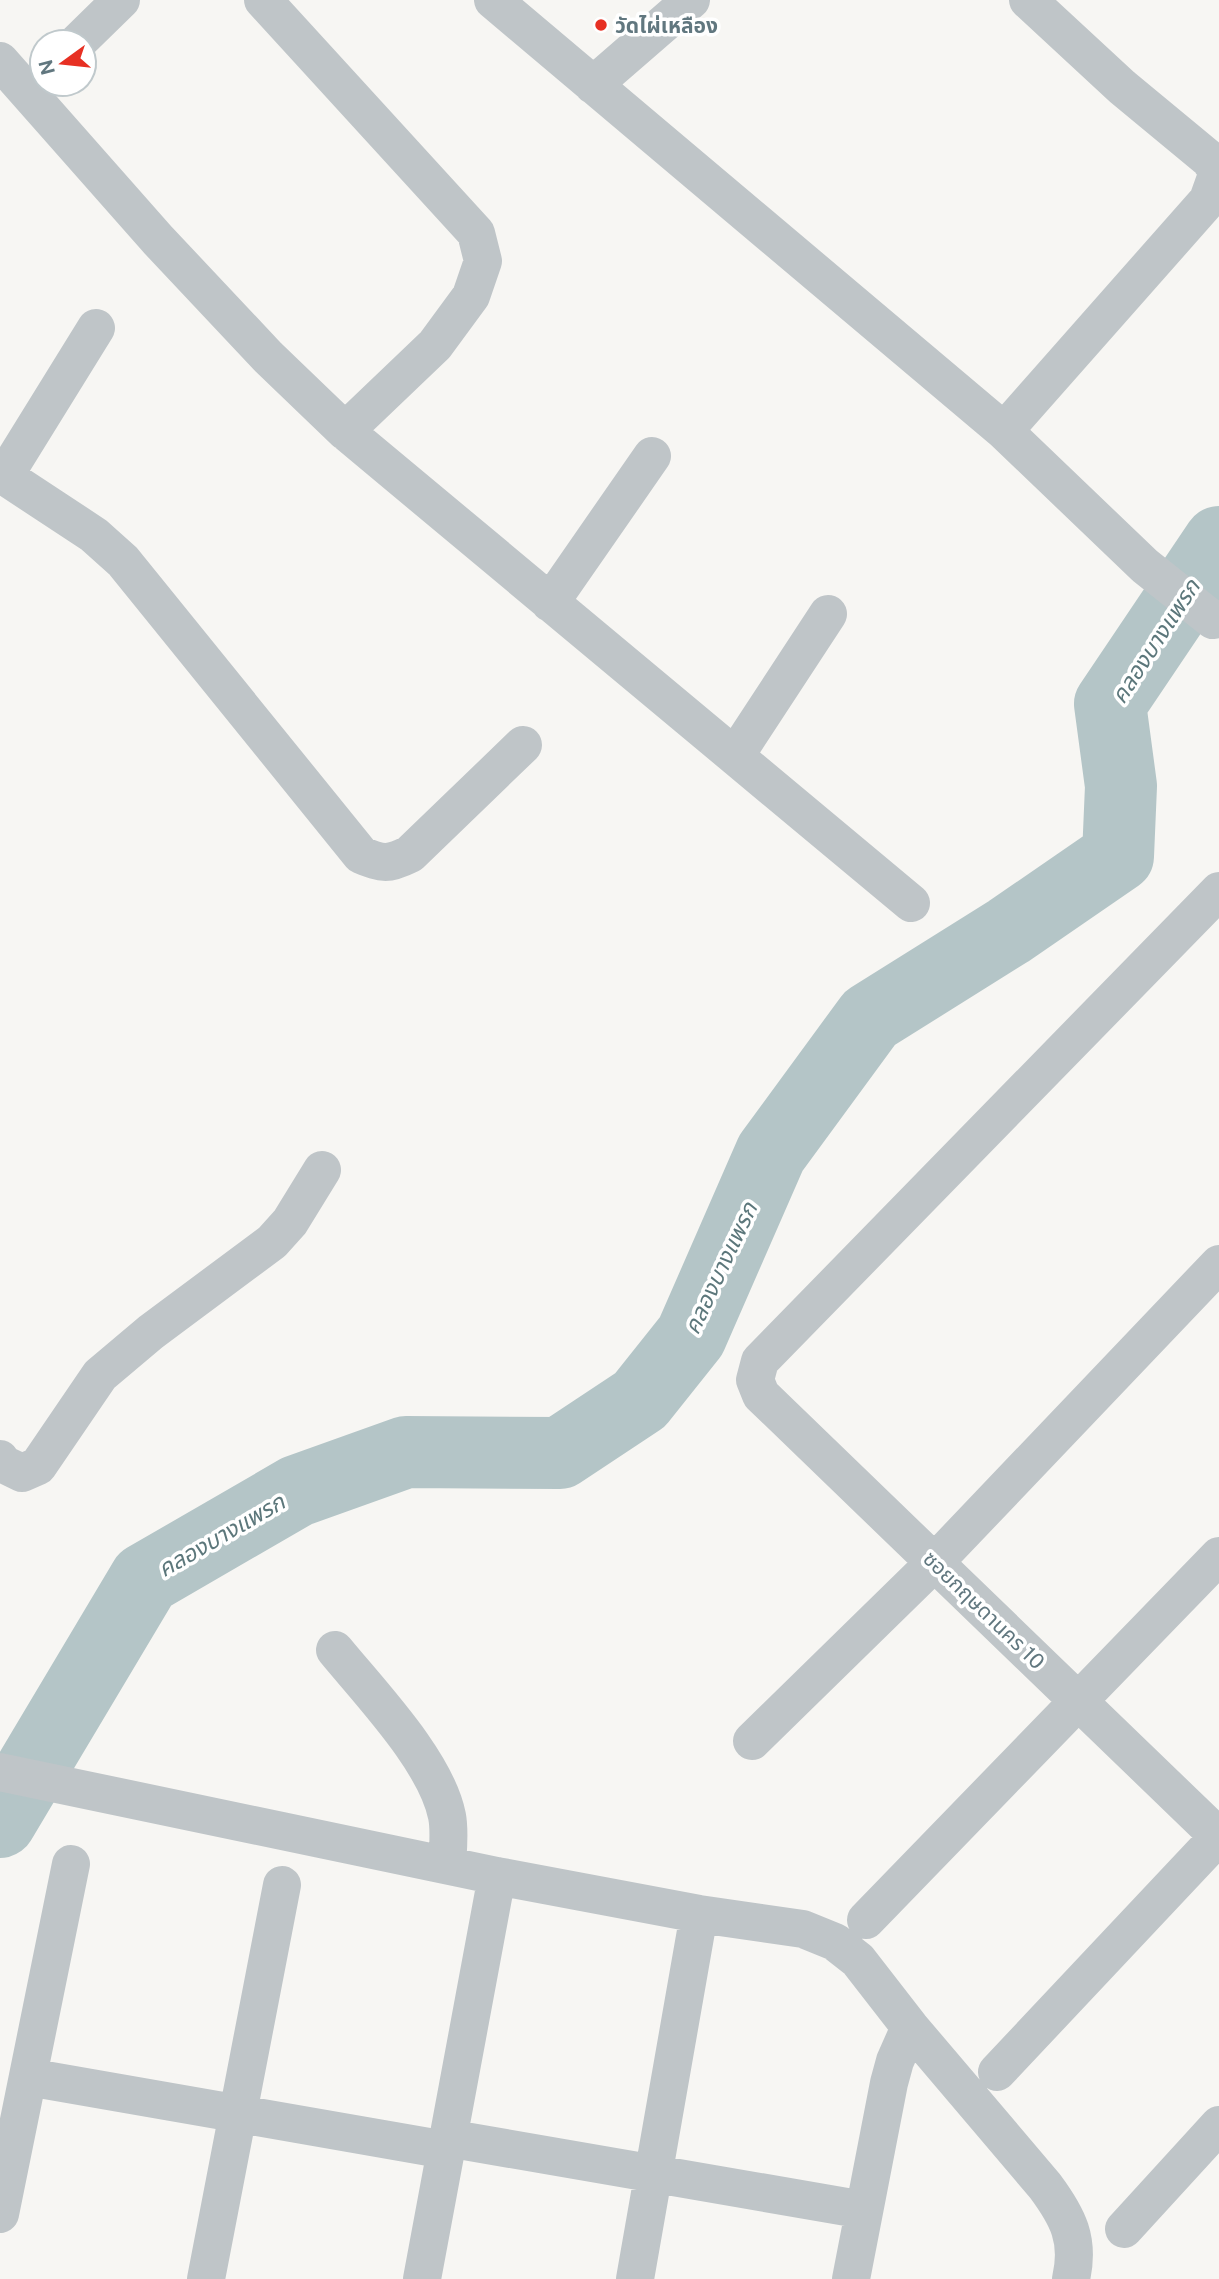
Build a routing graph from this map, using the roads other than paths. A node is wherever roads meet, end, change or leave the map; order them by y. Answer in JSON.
{"nodes":[{"id":1,"x":121,"y":0,"type":"edge"},
{"id":2,"x":263,"y":0,"type":"edge"},
{"id":3,"x":493,"y":0,"type":"edge"},
{"id":4,"x":691,"y":0,"type":"edge"},
{"id":5,"x":1028,"y":0,"type":"edge"},
{"id":6,"x":92,"y":28,"type":"edge"},
{"id":7,"x":0,"y":61,"type":"edge"},
{"id":8,"x":28,"y":80,"type":"edge"},
{"id":9,"x":593,"y":85,"type":"junction"},
{"id":10,"x":45,"y":98,"type":"edge"},
{"id":11,"x":96,"y":328,"type":"dead end"},
{"id":12,"x":345,"y":431,"type":"junction"},
{"id":13,"x":1004,"y":431,"type":"junction"},
{"id":14,"x":652,"y":456,"type":"dead end"},
{"id":15,"x":2,"y":474,"type":"edge"},
{"id":16,"x":550,"y":603,"type":"junction"},
{"id":17,"x":828,"y":614,"type":"dead end"},
{"id":18,"x":1216,"y":620,"type":"edge"},
{"id":19,"x":523,"y":745,"type":"dead end"},
{"id":20,"x":734,"y":756,"type":"junction"},
{"id":21,"x":1219,"y":891,"type":"edge"},
{"id":22,"x":911,"y":903,"type":"dead end"},
{"id":23,"x":322,"y":1170,"type":"dead end"},
{"id":24,"x":1219,"y":1264,"type":"edge"},
{"id":25,"x":0,"y":1459,"type":"edge"},
{"id":26,"x":1219,"y":1556,"type":"edge"},
{"id":27,"x":934,"y":1563,"type":"junction"},
{"id":28,"x":335,"y":1650,"type":"dead end"},
{"id":29,"x":1079,"y":1700,"type":"junction"},
{"id":30,"x":752,"y":1741,"type":"dead end"},
{"id":31,"x":0,"y":1772,"type":"edge"},
{"id":32,"x":1219,"y":1837,"type":"edge"},
{"id":33,"x":71,"y":1864,"type":"dead end"},
{"id":34,"x":447,"y":1866,"type":"junction"},
{"id":35,"x":497,"y":1876,"type":"junction"},
{"id":36,"x":282,"y":1885,"type":"dead end"},
{"id":37,"x":699,"y":1914,"type":"junction"},
{"id":38,"x":866,"y":1920,"type":"dead end"},
{"id":39,"x":910,"y":2027,"type":"junction"},
{"id":40,"x":998,"y":2072,"type":"dead end"},
{"id":41,"x":28,"y":2077,"type":"junction"},
{"id":42,"x":238,"y":2114,"type":"junction"},
{"id":43,"x":1219,"y":2125,"type":"edge"},
{"id":44,"x":447,"y":2144,"type":"junction"},
{"id":45,"x":6,"y":2155,"type":"edge"},
{"id":46,"x":653,"y":2173,"type":"junction"},
{"id":47,"x":864,"y":2210,"type":"junction"},
{"id":48,"x":0,"y":2214,"type":"edge"},
{"id":49,"x":1124,"y":2229,"type":"dead end"},
{"id":50,"x":206,"y":2279,"type":"edge"},
{"id":51,"x":422,"y":2279,"type":"edge"},
{"id":52,"x":635,"y":2279,"type":"edge"},
{"id":53,"x":851,"y":2279,"type":"edge"},
{"id":54,"x":1072,"y":2279,"type":"edge"}],
"edges":[{"from":1,"to":6,"type":"street"},
{"from":2,"to":12,"type":"street"},
{"from":3,"to":9,"type":"street"},
{"from":4,"to":9,"type":"street"},
{"from":5,"to":13,"type":"street"},
{"from":7,"to":8,"type":"street"},
{"from":9,"to":13,"type":"street"},
{"from":10,"to":12,"type":"street"},
{"from":11,"to":15,"type":"street"},
{"from":12,"to":16,"type":"street"},
{"from":13,"to":18,"type":"street"},
{"from":14,"to":16,"type":"street"},
{"from":15,"to":19,"type":"street"},
{"from":16,"to":20,"type":"street"},
{"from":17,"to":20,"type":"street"},
{"from":20,"to":22,"type":"street"},
{"from":21,"to":27,"type":"street","name":"ซอยกฤษดานคร 10"},
{"from":23,"to":25,"type":"street"},
{"from":24,"to":27,"type":"street"},
{"from":26,"to":29,"type":"street"},
{"from":27,"to":29,"type":"street","name":"ซอยกฤษดานคร 10"},
{"from":27,"to":30,"type":"street"},
{"from":28,"to":34,"type":"street"},
{"from":29,"to":32,"type":"street","name":"ซอยกฤษดานคร 10"},
{"from":29,"to":38,"type":"street"},
{"from":31,"to":34,"type":"street"},
{"from":32,"to":40,"type":"street"},
{"from":33,"to":41,"type":"street"},
{"from":34,"to":35,"type":"street"},
{"from":35,"to":37,"type":"street"},
{"from":35,"to":44,"type":"street"},
{"from":36,"to":42,"type":"street"},
{"from":37,"to":39,"type":"street"},
{"from":37,"to":46,"type":"street"},
{"from":39,"to":47,"type":"street"},
{"from":39,"to":54,"type":"street"},
{"from":41,"to":42,"type":"street"},
{"from":41,"to":45,"type":"street"},
{"from":42,"to":44,"type":"street"},
{"from":42,"to":50,"type":"street"},
{"from":43,"to":49,"type":"street"},
{"from":44,"to":46,"type":"street"},
{"from":44,"to":51,"type":"street"},
{"from":45,"to":48,"type":"street"},
{"from":46,"to":47,"type":"street"},
{"from":46,"to":52,"type":"street"},
{"from":47,"to":53,"type":"street"}]}
